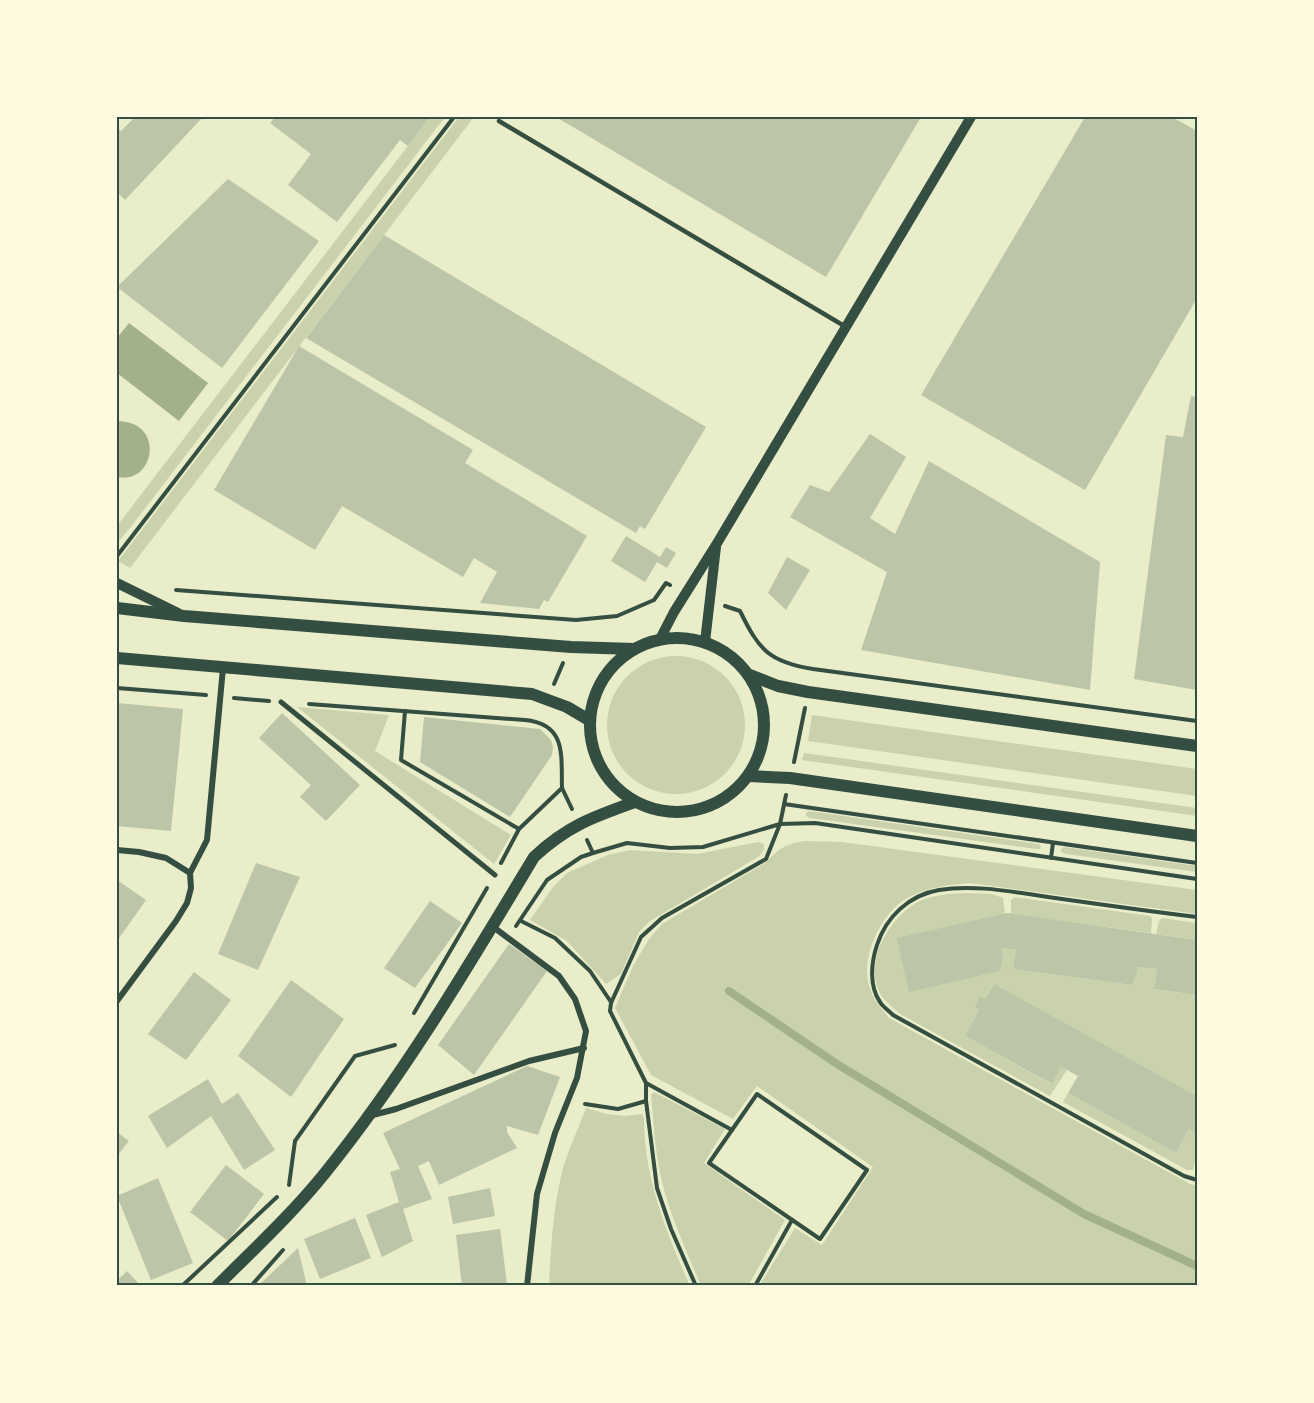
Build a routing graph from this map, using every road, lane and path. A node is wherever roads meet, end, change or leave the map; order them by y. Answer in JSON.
{"nodes":[{"id":1,"x":454,"y":117,"type":"edge"},
{"id":2,"x":971,"y":117,"type":"edge"},
{"id":3,"x":499,"y":121,"type":"dead end"},
{"id":4,"x":846,"y":327,"type":"junction"},
{"id":5,"x":716,"y":545,"type":"junction"},
{"id":6,"x":117,"y":556,"type":"edge"},
{"id":7,"x":117,"y":584,"type":"edge"},
{"id":8,"x":117,"y":608,"type":"edge"},
{"id":9,"x":184,"y":616,"type":"junction"},
{"id":10,"x":584,"y":619,"type":"dead end"},
{"id":11,"x":660,"y":639,"type":"junction"},
{"id":12,"x":705,"y":642,"type":"junction"},
{"id":13,"x":570,"y":647,"type":"junction"},
{"id":14,"x":634,"y":649,"type":"junction"},
{"id":15,"x":117,"y":658,"type":"edge"},
{"id":16,"x":224,"y":668,"type":"junction"},
{"id":17,"x":813,"y":669,"type":"dead end"},
{"id":18,"x":750,"y":675,"type":"junction"},
{"id":19,"x":117,"y":688,"type":"edge"},
{"id":20,"x":808,"y":692,"type":"junction"},
{"id":21,"x":220,"y":696,"type":"junction"},
{"id":22,"x":548,"y":699,"type":"junction"},
{"id":23,"x":281,"y":702,"type":"junction"},
{"id":24,"x":405,"y":711,"type":"junction"},
{"id":25,"x":589,"y":720,"type":"junction"},
{"id":26,"x":537,"y":721,"type":"junction"},
{"id":27,"x":1197,"y":746,"type":"edge"},
{"id":28,"x":749,"y":776,"type":"junction"},
{"id":29,"x":790,"y":778,"type":"junction"},
{"id":30,"x":635,"y":802,"type":"junction"},
{"id":31,"x":784,"y":804,"type":"junction"},
{"id":32,"x":780,"y":824,"type":"junction"},
{"id":33,"x":519,"y":829,"type":"junction"},
{"id":34,"x":1197,"y":836,"type":"edge"},
{"id":35,"x":1053,"y":843,"type":"junction"},
{"id":36,"x":117,"y":850,"type":"edge"},
{"id":37,"x":593,"y":853,"type":"dead end"},
{"id":38,"x":1051,"y":858,"type":"junction"},
{"id":39,"x":1197,"y":863,"type":"edge"},
{"id":40,"x":190,"y":873,"type":"junction"},
{"id":41,"x":495,"y":874,"type":"junction"},
{"id":42,"x":1197,"y":879,"type":"edge"},
{"id":43,"x":1197,"y":918,"type":"edge"},
{"id":44,"x":521,"y":921,"type":"dead end"},
{"id":45,"x":492,"y":926,"type":"junction"},
{"id":46,"x":117,"y":1001,"type":"edge"},
{"id":47,"x":611,"y":1003,"type":"junction"},
{"id":48,"x":411,"y":1017,"type":"dead end"},
{"id":49,"x":399,"y":1037,"type":"dead end"},
{"id":50,"x":584,"y":1048,"type":"junction"},
{"id":51,"x":646,"y":1083,"type":"junction"},
{"id":52,"x":646,"y":1101,"type":"junction"},
{"id":53,"x":585,"y":1104,"type":"dead end"},
{"id":54,"x":369,"y":1116,"type":"junction"},
{"id":55,"x":732,"y":1130,"type":"junction"},
{"id":56,"x":1197,"y":1180,"type":"edge"},
{"id":57,"x":792,"y":1220,"type":"junction"},
{"id":58,"x":182,"y":1286,"type":"edge"},
{"id":59,"x":217,"y":1286,"type":"edge"},
{"id":60,"x":528,"y":1286,"type":"edge"},
{"id":61,"x":696,"y":1286,"type":"edge"},
{"id":62,"x":755,"y":1286,"type":"edge"}],
"edges":[{"from":1,"to":6,"type":"path"},
{"from":2,"to":4,"type":"street"},
{"from":3,"to":4,"type":"lane"},
{"from":4,"to":5,"type":"street"},
{"from":5,"to":11,"type":"street"},
{"from":5,"to":12,"type":"street"},
{"from":7,"to":9,"type":"street"},
{"from":8,"to":9,"type":"main road"},
{"from":9,"to":13,"type":"main road"},
{"from":10,"to":13,"type":"path"},
{"from":11,"to":12,"type":"main road"},
{"from":11,"to":14,"type":"main road"},
{"from":12,"to":18,"type":"main road"},
{"from":13,"to":14,"type":"main road"},
{"from":13,"to":22,"type":"path"},
{"from":14,"to":25,"type":"main road"},
{"from":15,"to":16,"type":"main road"},
{"from":16,"to":21,"type":"street"},
{"from":16,"to":22,"type":"main road"},
{"from":17,"to":20,"type":"path"},
{"from":18,"to":20,"type":"main road"},
{"from":18,"to":28,"type":"main road"},
{"from":19,"to":21,"type":"path"},
{"from":20,"to":27,"type":"main road"},
{"from":20,"to":29,"type":"path"},
{"from":21,"to":23,"type":"path"},
{"from":21,"to":40,"type":"street"},
{"from":22,"to":25,"type":"main road"},
{"from":22,"to":26,"type":"path"},
{"from":23,"to":24,"type":"path"},
{"from":23,"to":41,"type":"street"},
{"from":24,"to":26,"type":"path"},
{"from":24,"to":33,"type":"path"},
{"from":25,"to":30,"type":"main road"},
{"from":26,"to":33,"type":"path"},
{"from":28,"to":29,"type":"main road"},
{"from":28,"to":30,"type":"main road"},
{"from":29,"to":31,"type":"path"},
{"from":29,"to":34,"type":"main road"},
{"from":30,"to":45,"type":"main road"},
{"from":31,"to":32,"type":"path"},
{"from":31,"to":35,"type":"path"},
{"from":32,"to":37,"type":"path"},
{"from":32,"to":38,"type":"path"},
{"from":32,"to":47,"type":"path"},
{"from":33,"to":41,"type":"path"},
{"from":35,"to":38,"type":"path"},
{"from":35,"to":39,"type":"path"},
{"from":36,"to":40,"type":"street"},
{"from":38,"to":42,"type":"path"},
{"from":40,"to":46,"type":"street"},
{"from":41,"to":48,"type":"path"},
{"from":43,"to":56,"type":"path"},
{"from":44,"to":47,"type":"path"},
{"from":45,"to":50,"type":"street"},
{"from":45,"to":54,"type":"main road"},
{"from":47,"to":51,"type":"path"},
{"from":49,"to":58,"type":"path"},
{"from":50,"to":54,"type":"street"},
{"from":50,"to":60,"type":"street"},
{"from":51,"to":52,"type":"path"},
{"from":51,"to":55,"type":"path"},
{"from":52,"to":53,"type":"path"},
{"from":52,"to":61,"type":"path"},
{"from":54,"to":59,"type":"main road"},
{"from":55,"to":57,"type":"path"},
{"from":55,"to":57,"type":"path"},
{"from":57,"to":62,"type":"path"}]}
